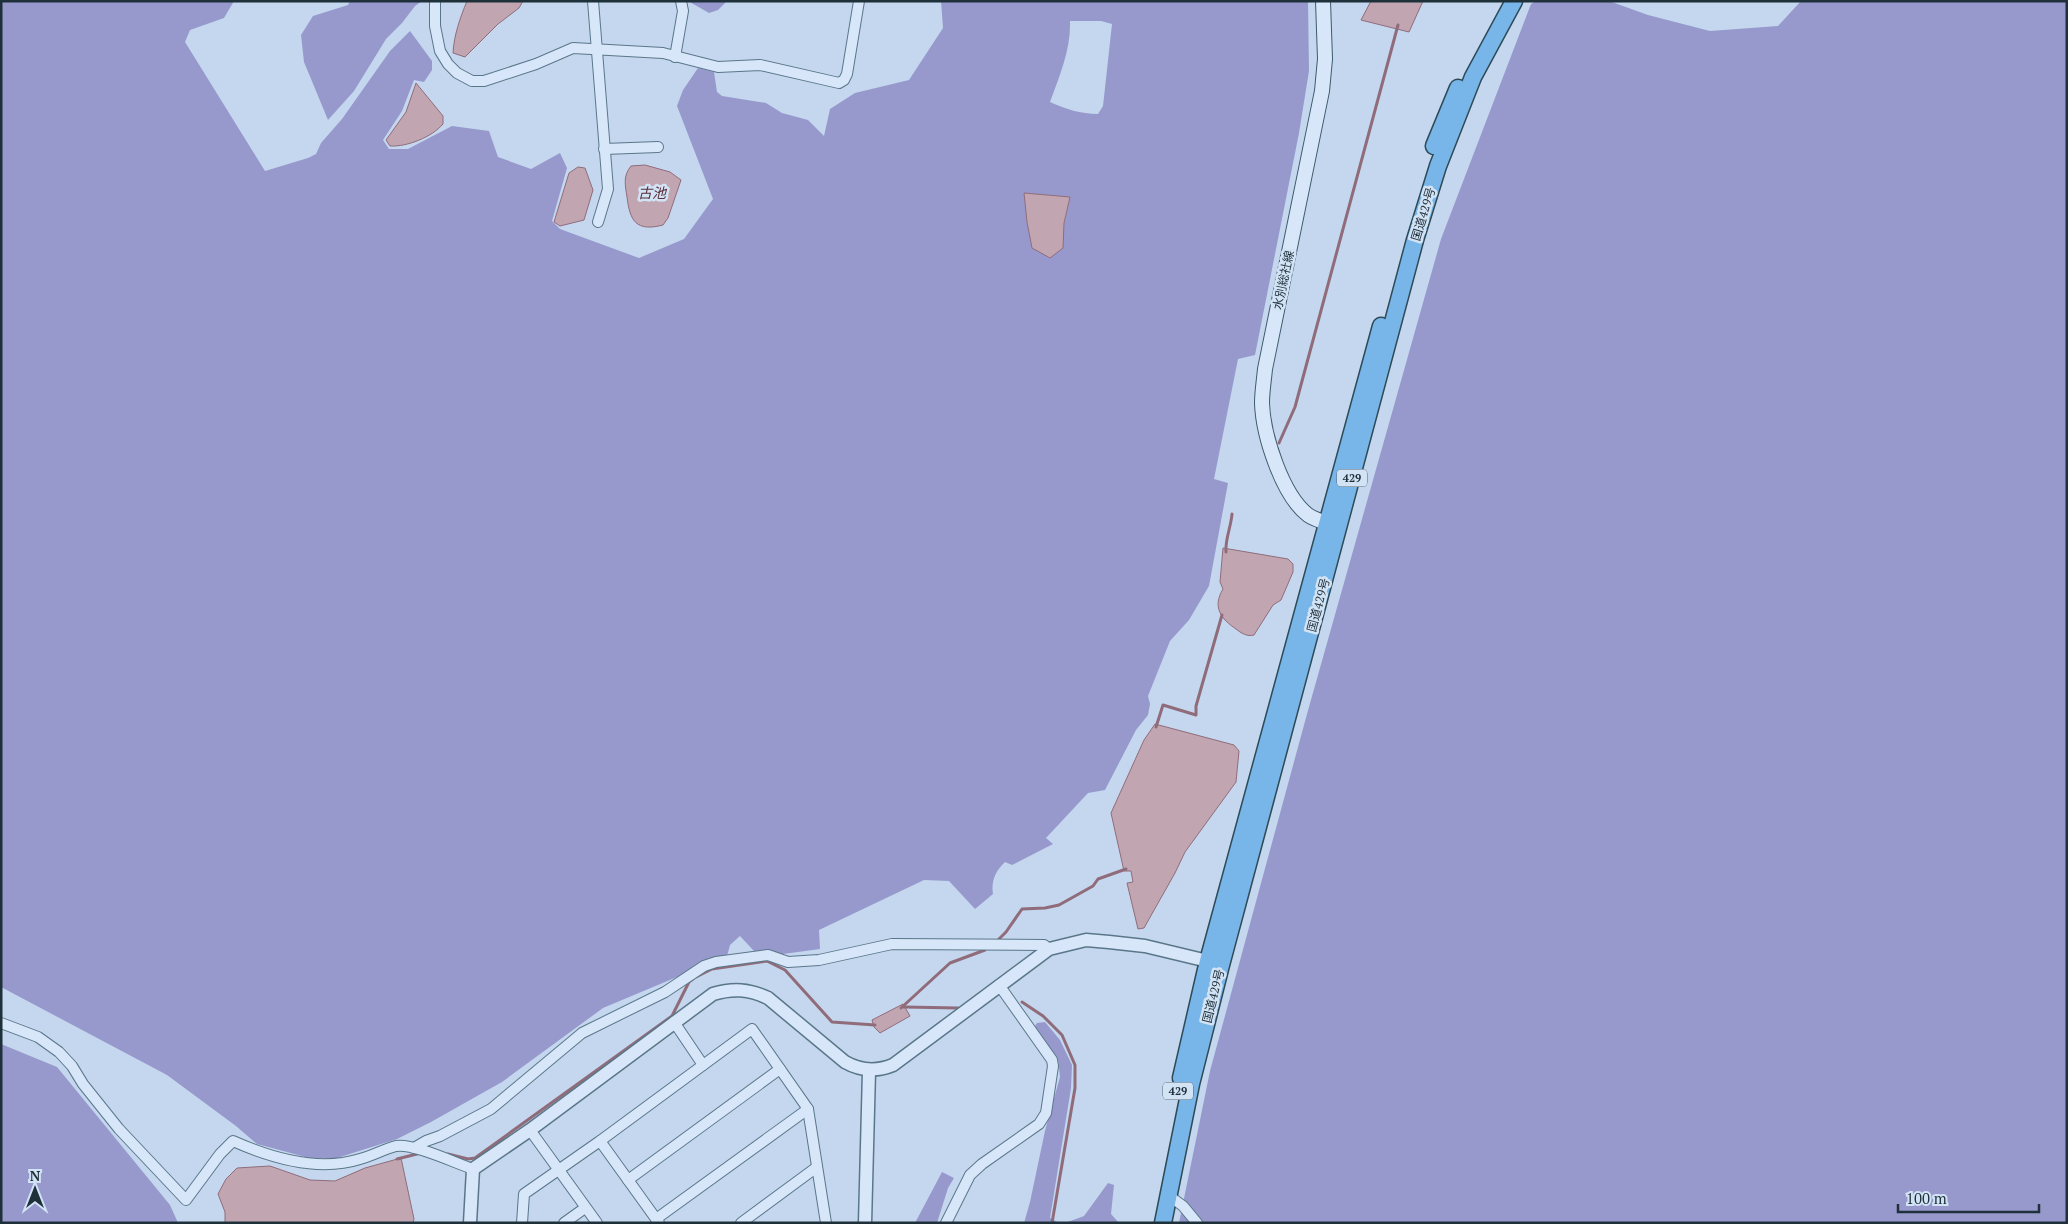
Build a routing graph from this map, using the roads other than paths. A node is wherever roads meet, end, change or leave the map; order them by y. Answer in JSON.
{"nodes":[{"id":1,"x":435,"y":1,"type":"edge"},
{"id":2,"x":593,"y":1,"type":"edge"},
{"id":3,"x":681,"y":1,"type":"edge"},
{"id":4,"x":859,"y":1,"type":"edge"},
{"id":5,"x":1323,"y":1,"type":"edge"},
{"id":6,"x":1501,"y":1,"type":"edge"},
{"id":7,"x":1514,"y":1,"type":"edge"},
{"id":8,"x":596,"y":49,"type":"junction"},
{"id":9,"x":675,"y":56,"type":"junction"},
{"id":10,"x":658,"y":147,"type":"dead end"},
{"id":11,"x":604,"y":149,"type":"junction"},
{"id":12,"x":598,"y":222,"type":"dead end"},
{"id":13,"x":1334,"y":525,"type":"junction"},
{"id":14,"x":1049,"y":949,"type":"junction"},
{"id":15,"x":1214,"y":963,"type":"junction"},
{"id":16,"x":999,"y":985,"type":"junction"},
{"id":17,"x":674,"y":1022,"type":"junction"},
{"id":18,"x":1,"y":1023,"type":"edge"},
{"id":19,"x":703,"y":1065,"type":"junction"},
{"id":20,"x":780,"y":1069,"type":"junction"},
{"id":21,"x":869,"y":1070,"type":"junction"},
{"id":22,"x":808,"y":1109,"type":"junction"},
{"id":23,"x":530,"y":1130,"type":"junction"},
{"id":24,"x":600,"y":1140,"type":"junction"},
{"id":25,"x":414,"y":1148,"type":"junction"},
{"id":26,"x":818,"y":1167,"type":"junction"},
{"id":27,"x":473,"y":1169,"type":"junction"},
{"id":28,"x":557,"y":1169,"type":"junction"},
{"id":29,"x":628,"y":1180,"type":"junction"},
{"id":30,"x":1168,"y":1195,"type":"junction"},
{"id":31,"x":585,"y":1208,"type":"junction"},
{"id":32,"x":657,"y":1221,"type":"edge"},
{"id":33,"x":470,"y":1223,"type":"edge"},
{"id":34,"x":522,"y":1223,"type":"edge"},
{"id":35,"x":564,"y":1223,"type":"edge"},
{"id":36,"x":597,"y":1223,"type":"edge"},
{"id":37,"x":741,"y":1223,"type":"edge"},
{"id":38,"x":826,"y":1223,"type":"edge"},
{"id":39,"x":865,"y":1223,"type":"edge"},
{"id":40,"x":946,"y":1223,"type":"edge"},
{"id":41,"x":1152,"y":1223,"type":"edge"},
{"id":42,"x":1163,"y":1223,"type":"edge"},
{"id":43,"x":1197,"y":1223,"type":"edge"}],
"edges":[{"from":1,"to":8,"type":"street"},
{"from":2,"to":8,"type":"street"},
{"from":3,"to":9,"type":"street"},
{"from":4,"to":9,"type":"street"},
{"from":5,"to":13,"type":"main road","name":"水別総社線"},
{"from":6,"to":13,"type":"highway","name":"国道429号","number":"429"},
{"from":7,"to":13,"type":"highway","name":"国道429号","number":"429"},
{"from":8,"to":9,"type":"street"},
{"from":8,"to":11,"type":"street"},
{"from":10,"to":11,"type":"street"},
{"from":11,"to":12,"type":"street"},
{"from":13,"to":15,"type":"highway","name":"国道429号","number":"429"},
{"from":14,"to":15,"type":"street"},
{"from":14,"to":16,"type":"street"},
{"from":14,"to":25,"type":"street"},
{"from":15,"to":30,"type":"highway","name":"国道429号","number":"429"},
{"from":15,"to":41,"type":"highway","name":"国道429号","number":"429"},
{"from":16,"to":21,"type":"street"},
{"from":16,"to":40,"type":"street"},
{"from":17,"to":19,"type":"street"},
{"from":17,"to":21,"type":"street"},
{"from":17,"to":23,"type":"street"},
{"from":18,"to":25,"type":"street"},
{"from":19,"to":20,"type":"street"},
{"from":19,"to":24,"type":"street"},
{"from":20,"to":22,"type":"street"},
{"from":20,"to":29,"type":"street"},
{"from":21,"to":39,"type":"street"},
{"from":22,"to":26,"type":"street"},
{"from":22,"to":32,"type":"street"},
{"from":23,"to":27,"type":"street"},
{"from":23,"to":28,"type":"street"},
{"from":24,"to":28,"type":"street"},
{"from":24,"to":29,"type":"street"},
{"from":25,"to":27,"type":"street"},
{"from":26,"to":37,"type":"street"},
{"from":26,"to":38,"type":"street"},
{"from":27,"to":33,"type":"street"},
{"from":28,"to":31,"type":"street"},
{"from":28,"to":34,"type":"street"},
{"from":29,"to":32,"type":"street"},
{"from":30,"to":42,"type":"highway","name":"国道429号","number":"429"},
{"from":30,"to":43,"type":"street"},
{"from":31,"to":35,"type":"street"},
{"from":31,"to":36,"type":"street"}]}
